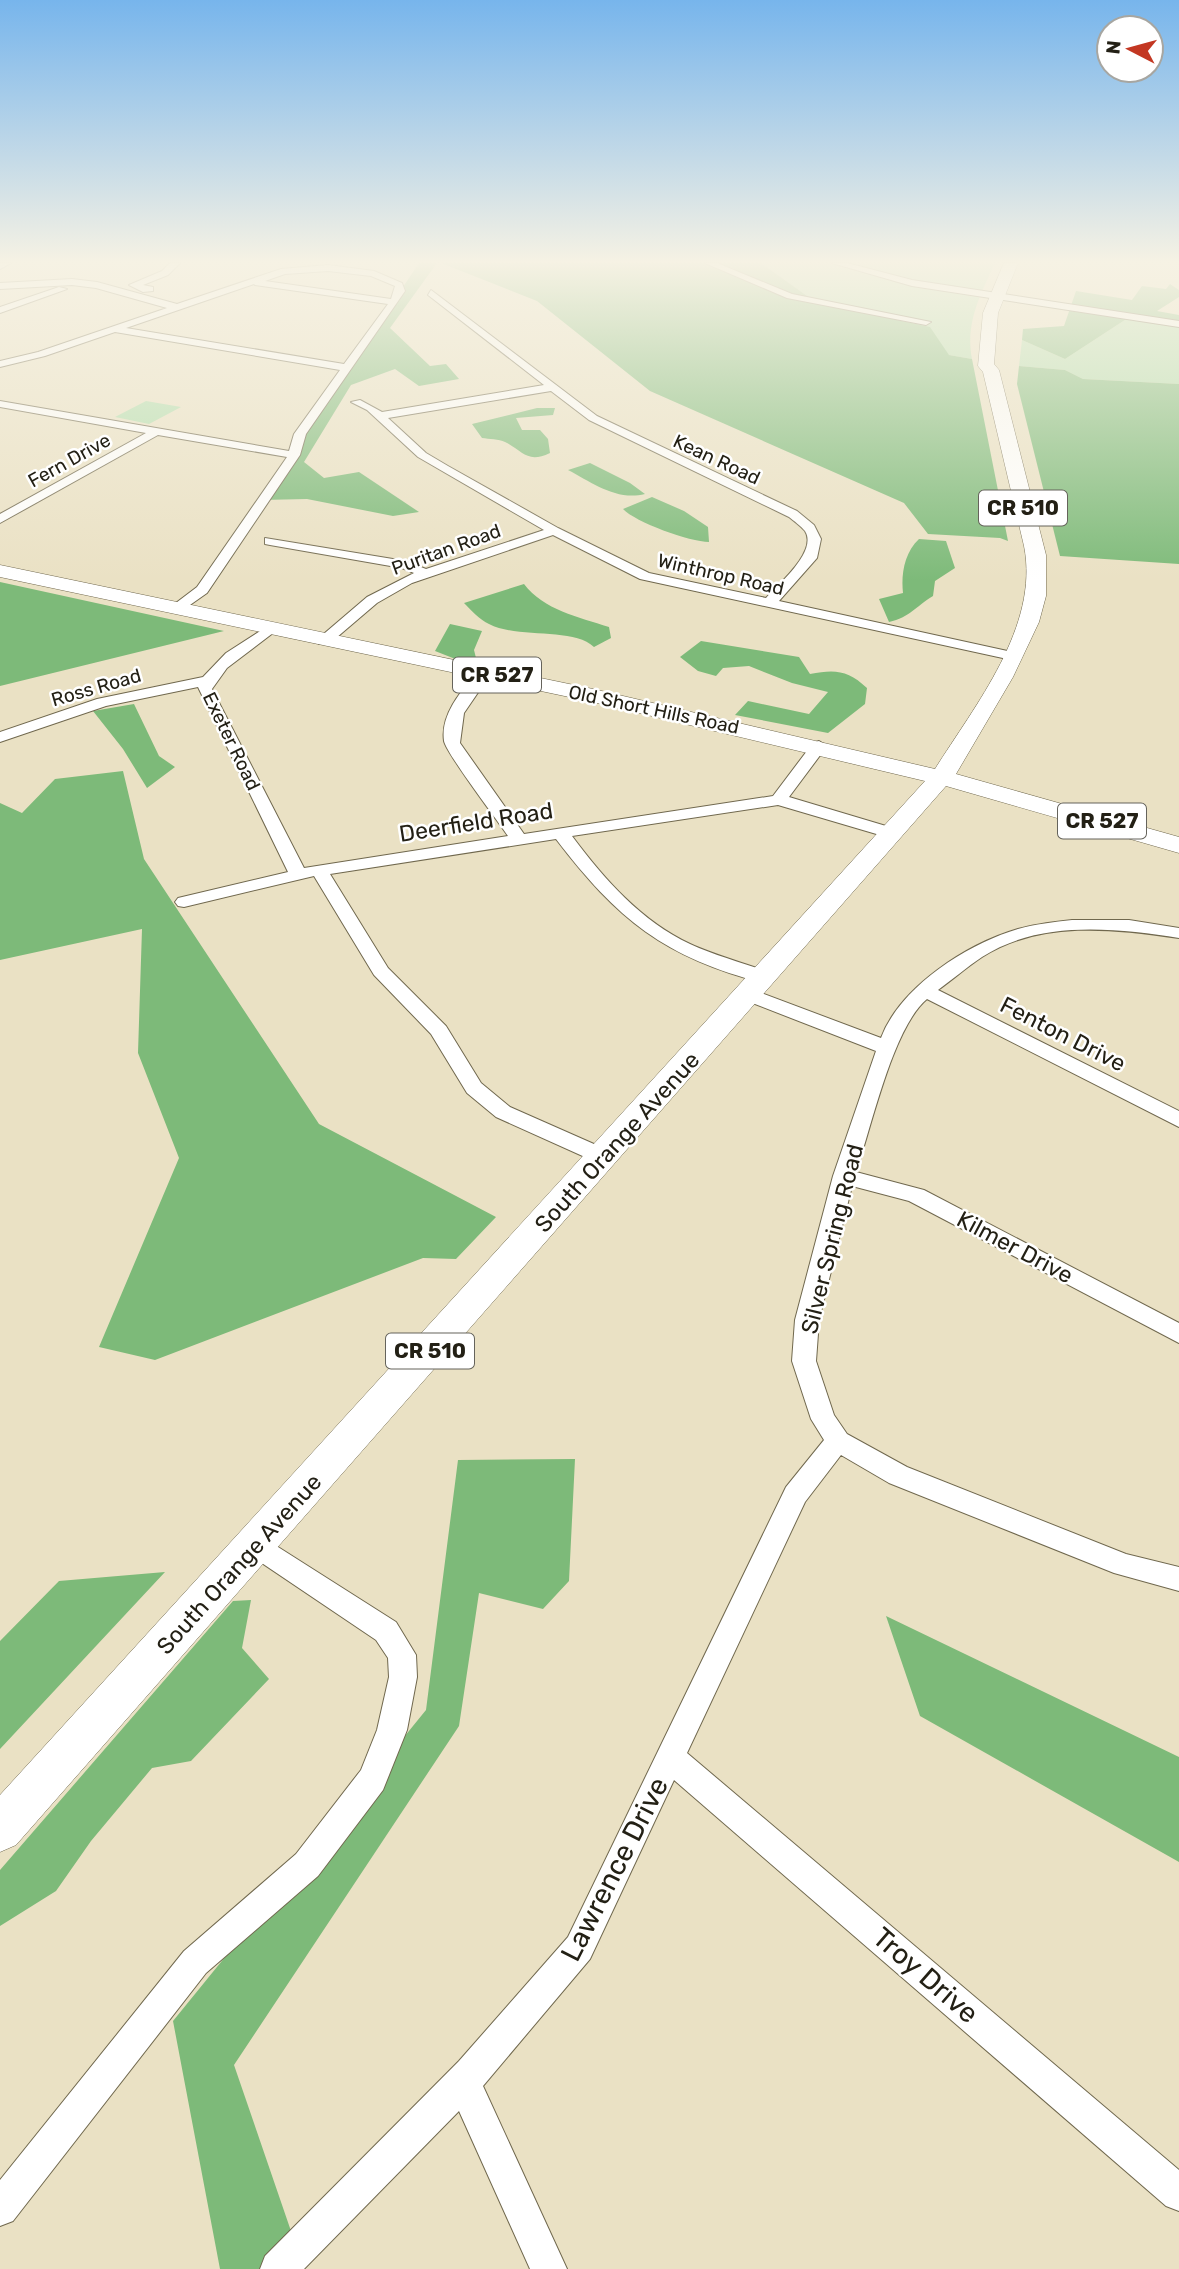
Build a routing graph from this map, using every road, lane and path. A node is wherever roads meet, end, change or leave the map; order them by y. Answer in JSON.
{"nodes":[{"id":1,"x":346,"y":369,"type":"edge"},
{"id":2,"x":529,"y":369,"type":"edge"},
{"id":3,"x":990,"y":369,"type":"edge"},
{"id":4,"x":553,"y":387,"type":"junction"},
{"id":5,"x":356,"y":402,"type":"dead end"},
{"id":6,"x":0,"y":404,"type":"edge"},
{"id":7,"x":379,"y":416,"type":"junction"},
{"id":8,"x":155,"y":432,"type":"junction"},
{"id":9,"x":294,"y":455,"type":"junction"},
{"id":10,"x":0,"y":519,"type":"edge"},
{"id":11,"x":554,"y":531,"type":"junction"},
{"id":12,"x":270,"y":541,"type":"dead end"},
{"id":13,"x":0,"y":571,"type":"edge"},
{"id":14,"x":424,"y":573,"type":"junction"},
{"id":15,"x":768,"y":605,"type":"junction"},
{"id":16,"x":175,"y":609,"type":"junction"},
{"id":17,"x":268,"y":630,"type":"junction"},
{"id":18,"x":324,"y":641,"type":"junction"},
{"id":19,"x":1012,"y":656,"type":"junction"},
{"id":20,"x":485,"y":672,"type":"junction"},
{"id":21,"x":205,"y":681,"type":"junction"},
{"id":22,"x":0,"y":737,"type":"edge"},
{"id":23,"x":819,"y":746,"type":"junction"},
{"id":24,"x":943,"y":775,"type":"junction"},
{"id":25,"x":778,"y":800,"type":"junction"},
{"id":26,"x":559,"y":831,"type":"junction"},
{"id":27,"x":890,"y":833,"type":"junction"},
{"id":28,"x":518,"y":838,"type":"junction"},
{"id":29,"x":1179,"y":845,"type":"edge"},
{"id":30,"x":319,"y":870,"type":"junction"},
{"id":31,"x":298,"y":874,"type":"junction"},
{"id":32,"x":184,"y":902,"type":"dead end"},
{"id":33,"x":1179,"y":933,"type":"edge"},
{"id":34,"x":756,"y":986,"type":"junction"},
{"id":35,"x":925,"y":991,"type":"junction"},
{"id":36,"x":887,"y":1048,"type":"junction"},
{"id":37,"x":1179,"y":1120,"type":"edge"},
{"id":38,"x":604,"y":1157,"type":"junction"},
{"id":39,"x":844,"y":1176,"type":"junction"},
{"id":40,"x":1179,"y":1334,"type":"edge"},
{"id":41,"x":838,"y":1441,"type":"junction"},
{"id":42,"x":256,"y":1545,"type":"junction"},
{"id":43,"x":1179,"y":1579,"type":"edge"},
{"id":44,"x":671,"y":1758,"type":"junction"},
{"id":45,"x":0,"y":1829,"type":"edge"},
{"id":46,"x":464,"y":2084,"type":"junction"},
{"id":47,"x":1179,"y":2193,"type":"edge"},
{"id":48,"x":0,"y":2208,"type":"edge"},
{"id":49,"x":278,"y":2269,"type":"edge"},
{"id":50,"x":549,"y":2269,"type":"edge"}],
"edges":[{"from":1,"to":9,"type":"street"},
{"from":2,"to":4,"type":"street","name":"Kean Road"},
{"from":3,"to":19,"type":"main road","name":"South Orange Avenue","number":"CR 510"},
{"from":4,"to":7,"type":"street"},
{"from":4,"to":15,"type":"street","name":"Kean Road"},
{"from":5,"to":7,"type":"street","name":"Winthrop Road"},
{"from":6,"to":8,"type":"street"},
{"from":7,"to":11,"type":"street","name":"Winthrop Road"},
{"from":8,"to":9,"type":"street"},
{"from":8,"to":10,"type":"street","name":"Fern Drive"},
{"from":9,"to":16,"type":"street"},
{"from":11,"to":14,"type":"street","name":"Puritan Road"},
{"from":11,"to":15,"type":"street","name":"Winthrop Road"},
{"from":12,"to":14,"type":"street"},
{"from":13,"to":16,"type":"main road","name":"Old Short Hills Road","number":"CR 527"},
{"from":14,"to":18,"type":"street","name":"Puritan Road"},
{"from":15,"to":19,"type":"street","name":"Winthrop Road"},
{"from":16,"to":17,"type":"main road","name":"Old Short Hills Road","number":"CR 527"},
{"from":17,"to":18,"type":"main road","name":"Old Short Hills Road","number":"CR 527"},
{"from":17,"to":21,"type":"street","name":"Exeter Road"},
{"from":18,"to":20,"type":"main road","name":"Old Short Hills Road","number":"CR 527"},
{"from":19,"to":24,"type":"main road","name":"South Orange Avenue","number":"CR 510"},
{"from":20,"to":23,"type":"main road","name":"Old Short Hills Road","number":"CR 527"},
{"from":20,"to":28,"type":"street"},
{"from":21,"to":22,"type":"street","name":"Ross Road"},
{"from":21,"to":31,"type":"street","name":"Exeter Road"},
{"from":23,"to":24,"type":"main road","name":"Old Short Hills Road","number":"CR 527"},
{"from":23,"to":25,"type":"street"},
{"from":24,"to":27,"type":"main road","name":"South Orange Avenue","number":"CR 510"},
{"from":24,"to":29,"type":"main road","name":"Old Short Hills Road","number":"CR 527"},
{"from":25,"to":26,"type":"street","name":"Deerfield Road"},
{"from":25,"to":27,"type":"street","name":"Deerfield Road"},
{"from":26,"to":28,"type":"street","name":"Deerfield Road"},
{"from":26,"to":34,"type":"street"},
{"from":27,"to":34,"type":"main road","name":"South Orange Avenue","number":"CR 510"},
{"from":28,"to":30,"type":"street","name":"Deerfield Road"},
{"from":30,"to":31,"type":"street","name":"Deerfield Road"},
{"from":30,"to":38,"type":"street"},
{"from":31,"to":32,"type":"street","name":"Deerfield Road"},
{"from":33,"to":35,"type":"street","name":"Silver Spring Road"},
{"from":34,"to":36,"type":"street"},
{"from":34,"to":38,"type":"main road","name":"South Orange Avenue","number":"CR 510"},
{"from":35,"to":36,"type":"street","name":"Silver Spring Road"},
{"from":35,"to":37,"type":"street","name":"Fenton Drive"},
{"from":36,"to":39,"type":"street","name":"Silver Spring Road"},
{"from":38,"to":42,"type":"main road","name":"South Orange Avenue","number":"CR 510"},
{"from":39,"to":40,"type":"street","name":"Kilmer Drive"},
{"from":39,"to":41,"type":"street","name":"Silver Spring Road"},
{"from":41,"to":43,"type":"street","name":"Silver Spring Road"},
{"from":41,"to":44,"type":"street","name":"Lawrence Drive"},
{"from":42,"to":45,"type":"main road","name":"South Orange Avenue","number":"CR 510"},
{"from":42,"to":48,"type":"street"},
{"from":44,"to":46,"type":"street","name":"Lawrence Drive"},
{"from":44,"to":47,"type":"street","name":"Troy Drive"},
{"from":46,"to":49,"type":"street","name":"Lawrence Drive"},
{"from":46,"to":50,"type":"street"}]}
